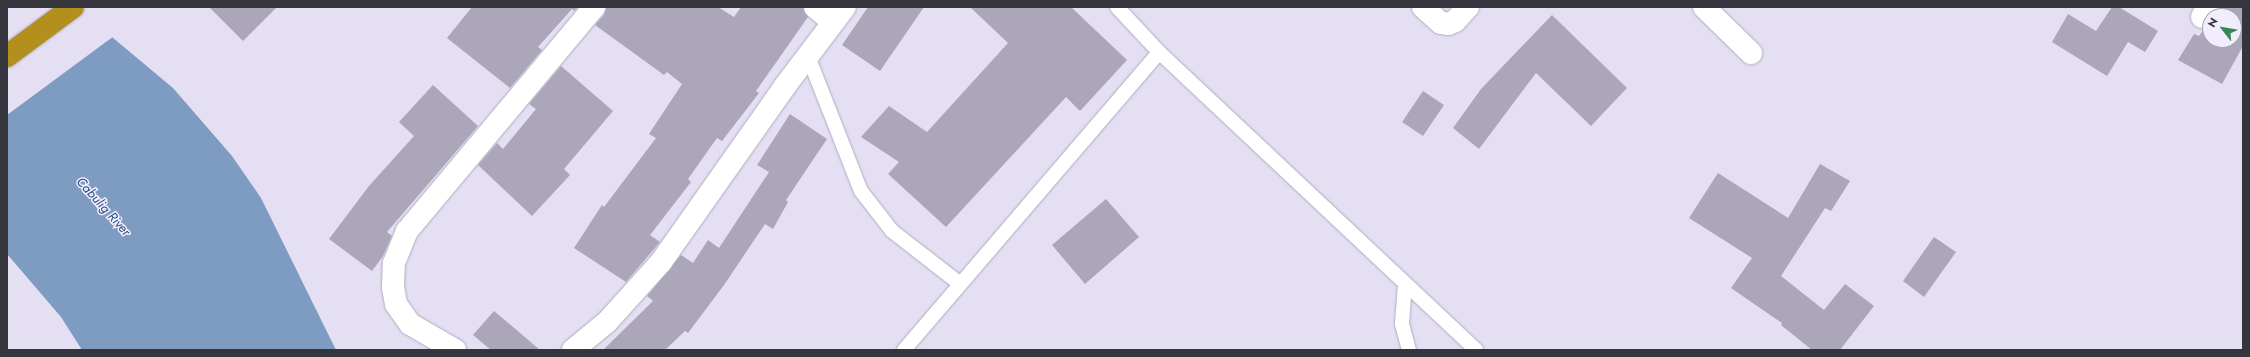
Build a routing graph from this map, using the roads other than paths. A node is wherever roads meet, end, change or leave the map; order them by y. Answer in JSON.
{"nodes":[{"id":1,"x":73,"y":7,"type":"edge"},
{"id":2,"x":594,"y":7,"type":"edge"},
{"id":3,"x":815,"y":7,"type":"edge"},
{"id":4,"x":1117,"y":7,"type":"edge"},
{"id":5,"x":1423,"y":7,"type":"edge"},
{"id":6,"x":1468,"y":7,"type":"edge"},
{"id":7,"x":1704,"y":7,"type":"edge"},
{"id":8,"x":839,"y":15,"type":"edge"},
{"id":9,"x":1159,"y":52,"type":"junction"},
{"id":10,"x":1751,"y":53,"type":"dead end"},
{"id":11,"x":7,"y":56,"type":"edge"},
{"id":12,"x":808,"y":56,"type":"junction"},
{"id":13,"x":959,"y":283,"type":"junction"},
{"id":14,"x":1405,"y":284,"type":"junction"},
{"id":15,"x":455,"y":350,"type":"edge"},
{"id":16,"x":574,"y":350,"type":"edge"},
{"id":17,"x":904,"y":350,"type":"edge"},
{"id":18,"x":1409,"y":350,"type":"edge"},
{"id":19,"x":1476,"y":350,"type":"edge"}],
"edges":[{"from":1,"to":11,"type":"highway"},
{"from":2,"to":15,"type":"street"},
{"from":3,"to":8,"type":"street"},
{"from":4,"to":9,"type":"lane"},
{"from":5,"to":6,"type":"street"},
{"from":7,"to":10,"type":"street"},
{"from":8,"to":12,"type":"street"},
{"from":9,"to":13,"type":"lane"},
{"from":9,"to":14,"type":"lane"},
{"from":12,"to":13,"type":"lane"},
{"from":12,"to":16,"type":"street"},
{"from":13,"to":17,"type":"lane"},
{"from":14,"to":18,"type":"lane"},
{"from":14,"to":19,"type":"lane"}]}
